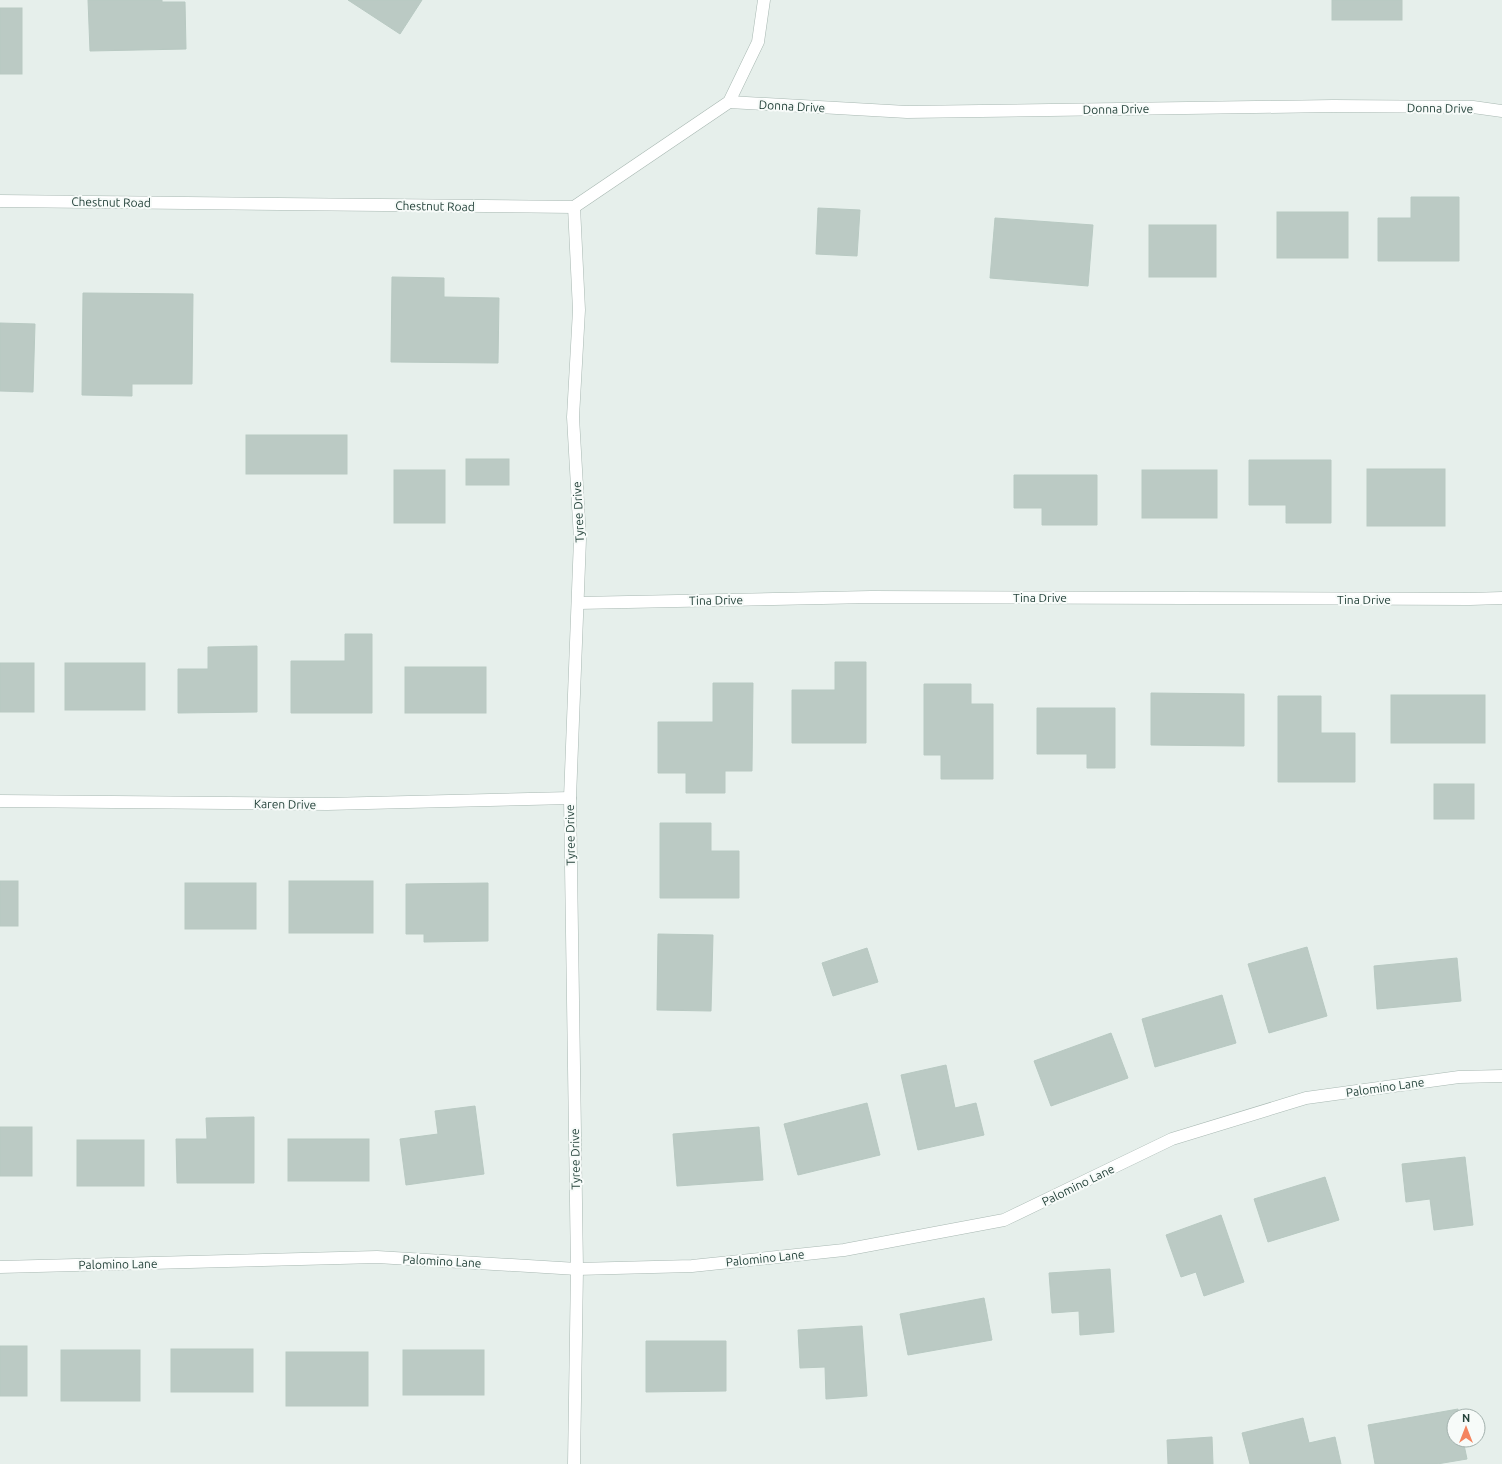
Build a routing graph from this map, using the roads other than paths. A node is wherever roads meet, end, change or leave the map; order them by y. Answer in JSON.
{"nodes":[{"id":1,"x":764,"y":0,"type":"edge"},
{"id":2,"x":729,"y":102,"type":"junction"},
{"id":3,"x":1502,"y":111,"type":"edge"},
{"id":4,"x":0,"y":201,"type":"edge"},
{"id":5,"x":574,"y":207,"type":"junction"},
{"id":6,"x":1502,"y":598,"type":"edge"},
{"id":7,"x":578,"y":603,"type":"junction"},
{"id":8,"x":570,"y":798,"type":"junction"},
{"id":9,"x":0,"y":800,"type":"edge"},
{"id":10,"x":1502,"y":1076,"type":"edge"},
{"id":11,"x":0,"y":1267,"type":"edge"},
{"id":12,"x":577,"y":1269,"type":"junction"},
{"id":13,"x":574,"y":1464,"type":"edge"}],
"edges":[{"from":1,"to":2,"type":"street"},
{"from":2,"to":3,"type":"street","name":"Donna Drive"},
{"from":2,"to":5,"type":"street"},
{"from":4,"to":5,"type":"street","name":"Chestnut Road"},
{"from":5,"to":7,"type":"street","name":"Tyree Drive"},
{"from":6,"to":7,"type":"street","name":"Tina Drive"},
{"from":7,"to":8,"type":"street","name":"Tyree Drive"},
{"from":8,"to":9,"type":"street","name":"Karen Drive"},
{"from":8,"to":12,"type":"street","name":"Tyree Drive"},
{"from":10,"to":12,"type":"street","name":"Palomino Lane"},
{"from":11,"to":12,"type":"street","name":"Palomino Lane"},
{"from":12,"to":13,"type":"street","name":"Tyree Drive"}]}
